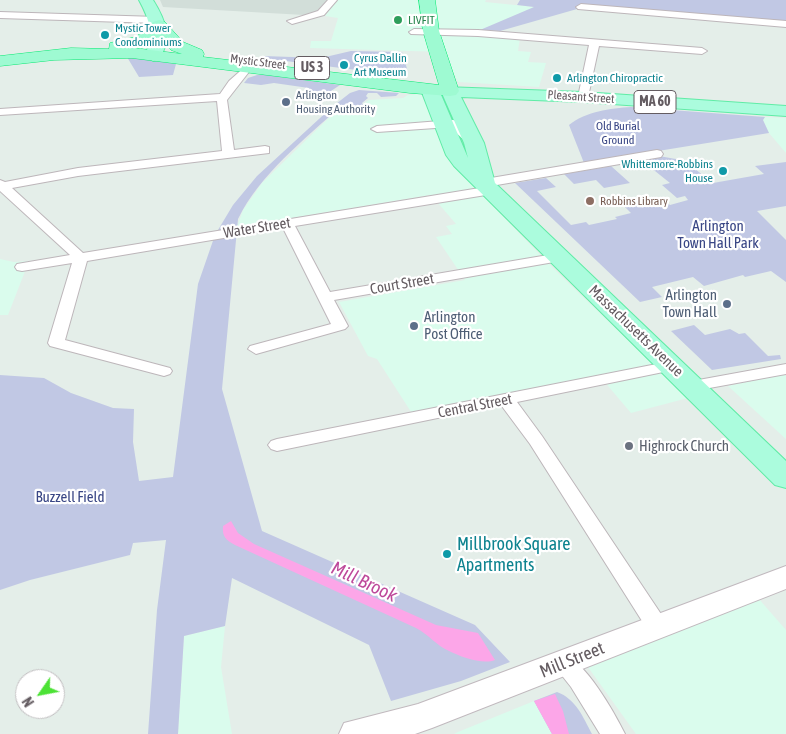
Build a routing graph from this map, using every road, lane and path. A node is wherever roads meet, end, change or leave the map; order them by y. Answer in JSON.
{"nodes":[{"id":1,"x":146,"y":0,"type":"edge"},
{"id":2,"x":332,"y":0,"type":"edge"},
{"id":3,"x":427,"y":0,"type":"edge"},
{"id":4,"x":581,"y":7,"type":"dead end"},
{"id":5,"x":0,"y":14,"type":"edge"},
{"id":6,"x":292,"y":21,"type":"dead end"},
{"id":7,"x":158,"y":22,"type":"junction"},
{"id":8,"x":786,"y":24,"type":"edge"},
{"id":9,"x":419,"y":26,"type":"junction"},
{"id":10,"x":595,"y":42,"type":"junction"},
{"id":11,"x":94,"y":50,"type":"junction"},
{"id":12,"x":419,"y":50,"type":"dead end"},
{"id":13,"x":702,"y":51,"type":"dead end"},
{"id":14,"x":154,"y":53,"type":"junction"},
{"id":15,"x":196,"y":54,"type":"junction"},
{"id":16,"x":54,"y":55,"type":"junction"},
{"id":17,"x":0,"y":61,"type":"edge"},
{"id":18,"x":249,"y":65,"type":"junction"},
{"id":19,"x":428,"y":82,"type":"junction"},
{"id":20,"x":455,"y":88,"type":"junction"},
{"id":21,"x":224,"y":97,"type":"junction"},
{"id":22,"x":583,"y":97,"type":"junction"},
{"id":23,"x":786,"y":111,"type":"edge"},
{"id":24,"x":0,"y":112,"type":"edge"},
{"id":25,"x":443,"y":123,"type":"junction"},
{"id":26,"x":377,"y":129,"type":"dead end"},
{"id":27,"x":474,"y":143,"type":"junction"},
{"id":28,"x":265,"y":150,"type":"dead end"},
{"id":29,"x":228,"y":154,"type":"junction"},
{"id":30,"x":656,"y":154,"type":"dead end"},
{"id":31,"x":1,"y":185,"type":"edge"},
{"id":32,"x":488,"y":187,"type":"junction"},
{"id":33,"x":287,"y":223,"type":"junction"},
{"id":34,"x":560,"y":257,"type":"junction"},
{"id":35,"x":81,"y":258,"type":"junction"},
{"id":36,"x":22,"y":267,"type":"dead end"},
{"id":37,"x":325,"y":297,"type":"junction"},
{"id":38,"x":256,"y":349,"type":"dead end"},
{"id":39,"x":672,"y":366,"type":"junction"},
{"id":40,"x":786,"y":369,"type":"edge"},
{"id":41,"x":164,"y":371,"type":"dead end"},
{"id":42,"x":692,"y":386,"type":"junction"},
{"id":43,"x":506,"y":400,"type":"junction"},
{"id":44,"x":277,"y":445,"type":"dead end"},
{"id":45,"x":786,"y":478,"type":"edge"},
{"id":46,"x":786,"y":577,"type":"edge"},
{"id":47,"x":657,"y":626,"type":"junction"},
{"id":48,"x":563,"y":663,"type":"junction"},
{"id":49,"x":356,"y":734,"type":"edge"},
{"id":50,"x":613,"y":734,"type":"edge"}],
"edges":[{"from":1,"to":7,"type":"main road"},
{"from":2,"to":6,"type":"street"},
{"from":3,"to":9,"type":"highway"},
{"from":4,"to":8,"type":"street"},
{"from":5,"to":7,"type":"street"},
{"from":7,"to":11,"type":"highway"},
{"from":7,"to":14,"type":"main road"},
{"from":7,"to":15,"type":"highway"},
{"from":9,"to":10,"type":"street"},
{"from":9,"to":12,"type":"highway"},
{"from":9,"to":20,"type":"highway"},
{"from":10,"to":13,"type":"street"},
{"from":10,"to":22,"type":"street"},
{"from":11,"to":14,"type":"highway","name":"Mystic Street","number":"US 3"},
{"from":11,"to":16,"type":"highway","name":"Mystic Street","number":"US 3"},
{"from":14,"to":15,"type":"highway","name":"Mystic Street","number":"US 3"},
{"from":14,"to":16,"type":"highway","name":"Mystic Street","number":"US 3"},
{"from":14,"to":18,"type":"highway","name":"Mystic Street","number":"US 3"},
{"from":15,"to":18,"type":"highway","name":"Mystic Street","number":"US 3"},
{"from":16,"to":17,"type":"highway","name":"Mystic Street","number":"US 3"},
{"from":18,"to":19,"type":"highway","name":"Mystic Street","number":"US 3"},
{"from":18,"to":21,"type":"street"},
{"from":19,"to":20,"type":"highway","name":"Mystic Street","number":"US 3"},
{"from":19,"to":25,"type":"main road","name":"Massachusetts Avenue"},
{"from":20,"to":22,"type":"main road","name":"Pleasant Street","number":"MA 60"},
{"from":20,"to":27,"type":"main road"},
{"from":21,"to":24,"type":"street"},
{"from":21,"to":29,"type":"street"},
{"from":22,"to":23,"type":"main road","name":"Pleasant Street","number":"MA 60"},
{"from":25,"to":26,"type":"street"},
{"from":25,"to":27,"type":"street"},
{"from":25,"to":32,"type":"main road","name":"Massachusetts Avenue"},
{"from":27,"to":32,"type":"main road"},
{"from":28,"to":29,"type":"street"},
{"from":29,"to":31,"type":"street"},
{"from":30,"to":32,"type":"street","name":"Water Street"},
{"from":31,"to":35,"type":"street"},
{"from":32,"to":33,"type":"street","name":"Water Street"},
{"from":32,"to":34,"type":"main road","name":"Massachusetts Avenue"},
{"from":33,"to":35,"type":"street","name":"Water Street"},
{"from":33,"to":37,"type":"street"},
{"from":34,"to":37,"type":"street","name":"Court Street"},
{"from":34,"to":39,"type":"main road","name":"Massachusetts Avenue"},
{"from":35,"to":36,"type":"street","name":"Water Street"},
{"from":35,"to":41,"type":"street"},
{"from":37,"to":38,"type":"street"},
{"from":39,"to":42,"type":"main road","name":"Massachusetts Avenue"},
{"from":39,"to":43,"type":"street","name":"Central Street"},
{"from":40,"to":42,"type":"street"},
{"from":42,"to":45,"type":"main road","name":"Massachusetts Avenue"},
{"from":43,"to":44,"type":"street","name":"Central Street"},
{"from":43,"to":47,"type":"street"},
{"from":46,"to":47,"type":"main road","name":"Mill Street"},
{"from":47,"to":48,"type":"main road","name":"Mill Street"},
{"from":48,"to":49,"type":"main road","name":"Mill Street"},
{"from":48,"to":50,"type":"street"}]}
